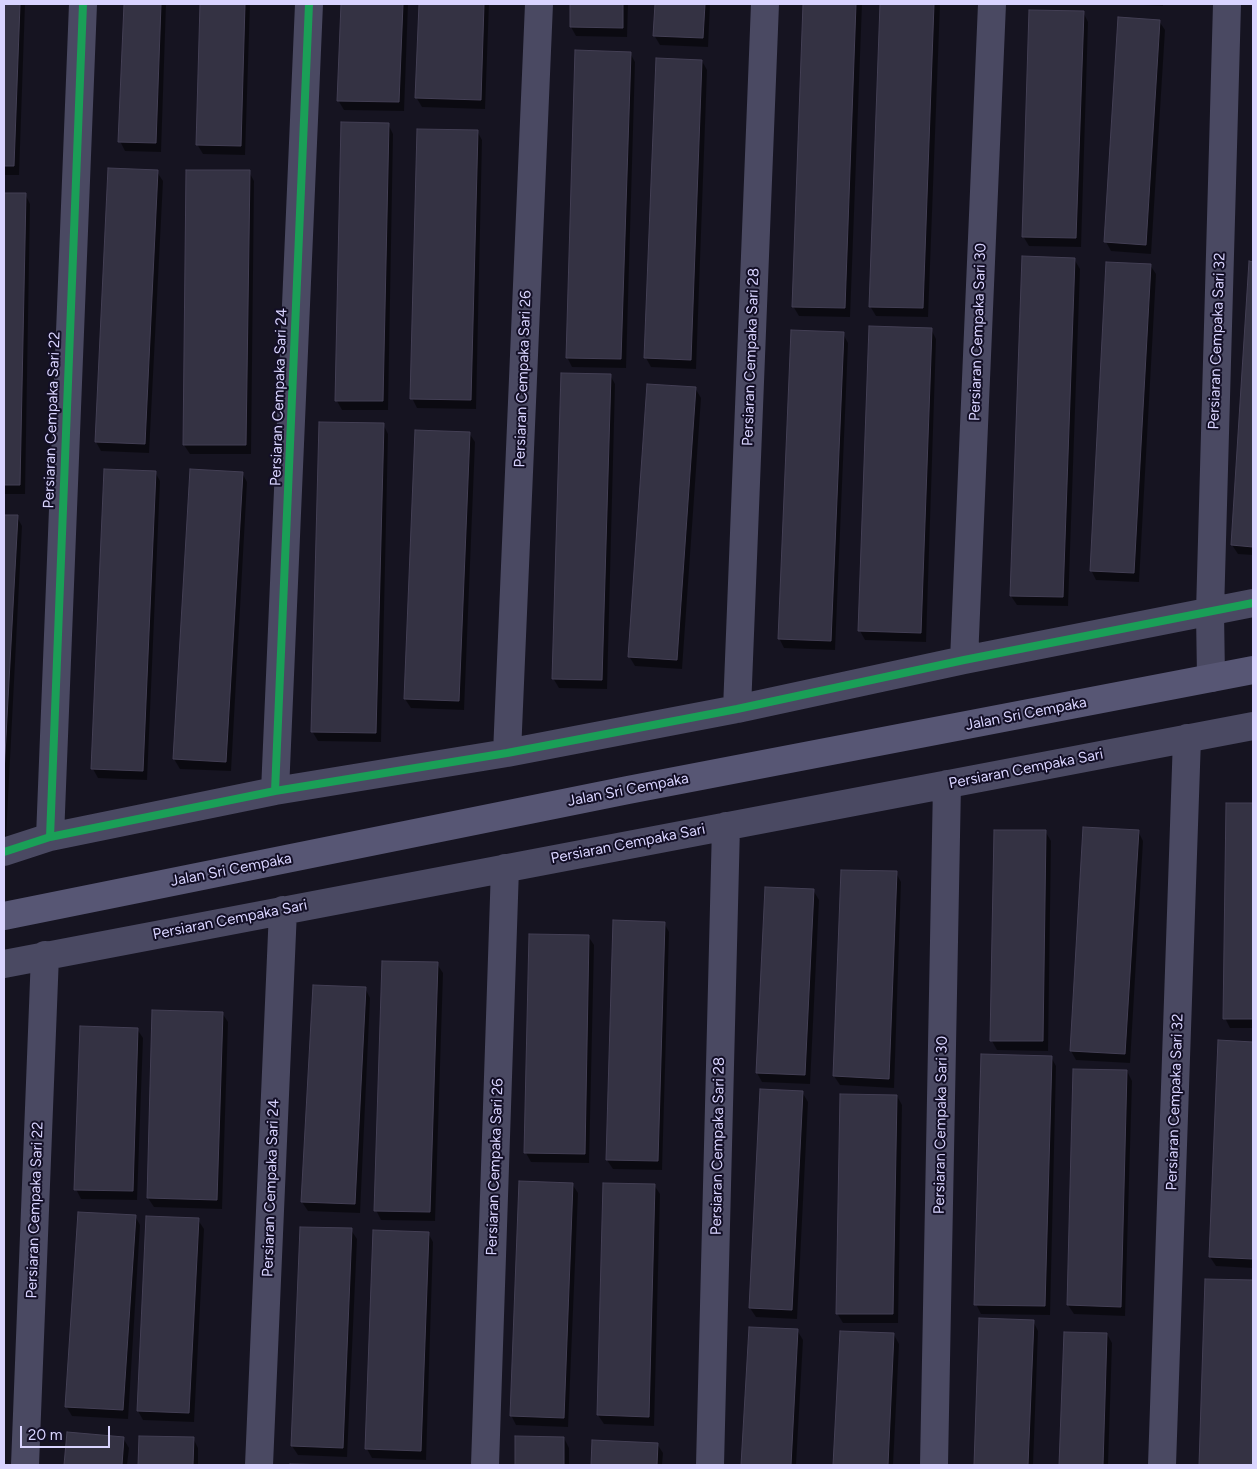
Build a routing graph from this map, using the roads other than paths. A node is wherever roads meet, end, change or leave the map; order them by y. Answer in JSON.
{"nodes":[{"id":1,"x":83,"y":4,"type":"edge"},
{"id":2,"x":309,"y":4,"type":"edge"},
{"id":3,"x":539,"y":4,"type":"edge"},
{"id":4,"x":765,"y":4,"type":"edge"},
{"id":5,"x":992,"y":4,"type":"edge"},
{"id":6,"x":1227,"y":4,"type":"edge"},
{"id":7,"x":1253,"y":603,"type":"edge"},
{"id":8,"x":1210,"y":612,"type":"junction"},
{"id":9,"x":964,"y":660,"type":"junction"},
{"id":10,"x":1253,"y":670,"type":"edge"},
{"id":11,"x":1211,"y":678,"type":"junction"},
{"id":12,"x":737,"y":710,"type":"junction"},
{"id":13,"x":1253,"y":726,"type":"edge"},
{"id":14,"x":1187,"y":738,"type":"junction"},
{"id":15,"x":507,"y":753,"type":"junction"},
{"id":16,"x":947,"y":784,"type":"junction"},
{"id":17,"x":275,"y":791,"type":"junction"},
{"id":18,"x":726,"y":826,"type":"junction"},
{"id":19,"x":50,"y":837,"type":"junction"},
{"id":20,"x":4,"y":852,"type":"edge"},
{"id":21,"x":505,"y":868,"type":"junction"},
{"id":22,"x":283,"y":910,"type":"junction"},
{"id":23,"x":4,"y":916,"type":"edge"},
{"id":24,"x":45,"y":955,"type":"junction"},
{"id":25,"x":4,"y":964,"type":"edge"},
{"id":26,"x":25,"y":1465,"type":"edge"},
{"id":27,"x":259,"y":1465,"type":"edge"},
{"id":28,"x":485,"y":1465,"type":"edge"},
{"id":29,"x":710,"y":1465,"type":"edge"},
{"id":30,"x":934,"y":1465,"type":"edge"},
{"id":31,"x":1162,"y":1465,"type":"edge"}],
"edges":[{"from":1,"to":19,"type":"street","name":"Persiaran Cempaka Sari 22"},
{"from":2,"to":17,"type":"street","name":"Persiaran Cempaka Sari 24"},
{"from":3,"to":15,"type":"street","name":"Persiaran Cempaka Sari 26"},
{"from":4,"to":12,"type":"street","name":"Persiaran Cempaka Sari 28"},
{"from":5,"to":9,"type":"street","name":"Persiaran Cempaka Sari 30"},
{"from":6,"to":8,"type":"street","name":"Persiaran Cempaka Sari 32"},
{"from":7,"to":8,"type":"street"},
{"from":8,"to":9,"type":"street"},
{"from":8,"to":11,"type":"street","name":"Persiaran Cempaka Sari 32"},
{"from":9,"to":12,"type":"street"},
{"from":10,"to":11,"type":"street","name":"Jalan Sri Cempaka"},
{"from":11,"to":23,"type":"street","name":"Jalan Sri Cempaka"},
{"from":12,"to":15,"type":"street"},
{"from":13,"to":14,"type":"street","name":"Persiaran Cempaka Sari"},
{"from":14,"to":16,"type":"street","name":"Persiaran Cempaka Sari"},
{"from":14,"to":31,"type":"street","name":"Persiaran Cempaka Sari 32"},
{"from":15,"to":17,"type":"street"},
{"from":16,"to":18,"type":"street","name":"Persiaran Cempaka Sari"},
{"from":16,"to":30,"type":"street","name":"Persiaran Cempaka Sari 30"},
{"from":17,"to":19,"type":"street"},
{"from":18,"to":21,"type":"street","name":"Persiaran Cempaka Sari"},
{"from":18,"to":29,"type":"street","name":"Persiaran Cempaka Sari 28"},
{"from":19,"to":20,"type":"street"},
{"from":21,"to":22,"type":"street","name":"Persiaran Cempaka Sari"},
{"from":21,"to":28,"type":"street","name":"Persiaran Cempaka Sari 26"},
{"from":22,"to":24,"type":"street","name":"Persiaran Cempaka Sari"},
{"from":22,"to":27,"type":"street","name":"Persiaran Cempaka Sari 24"},
{"from":24,"to":25,"type":"street","name":"Persiaran Cempaka Sari"},
{"from":24,"to":26,"type":"street","name":"Persiaran Cempaka Sari 22"}]}
